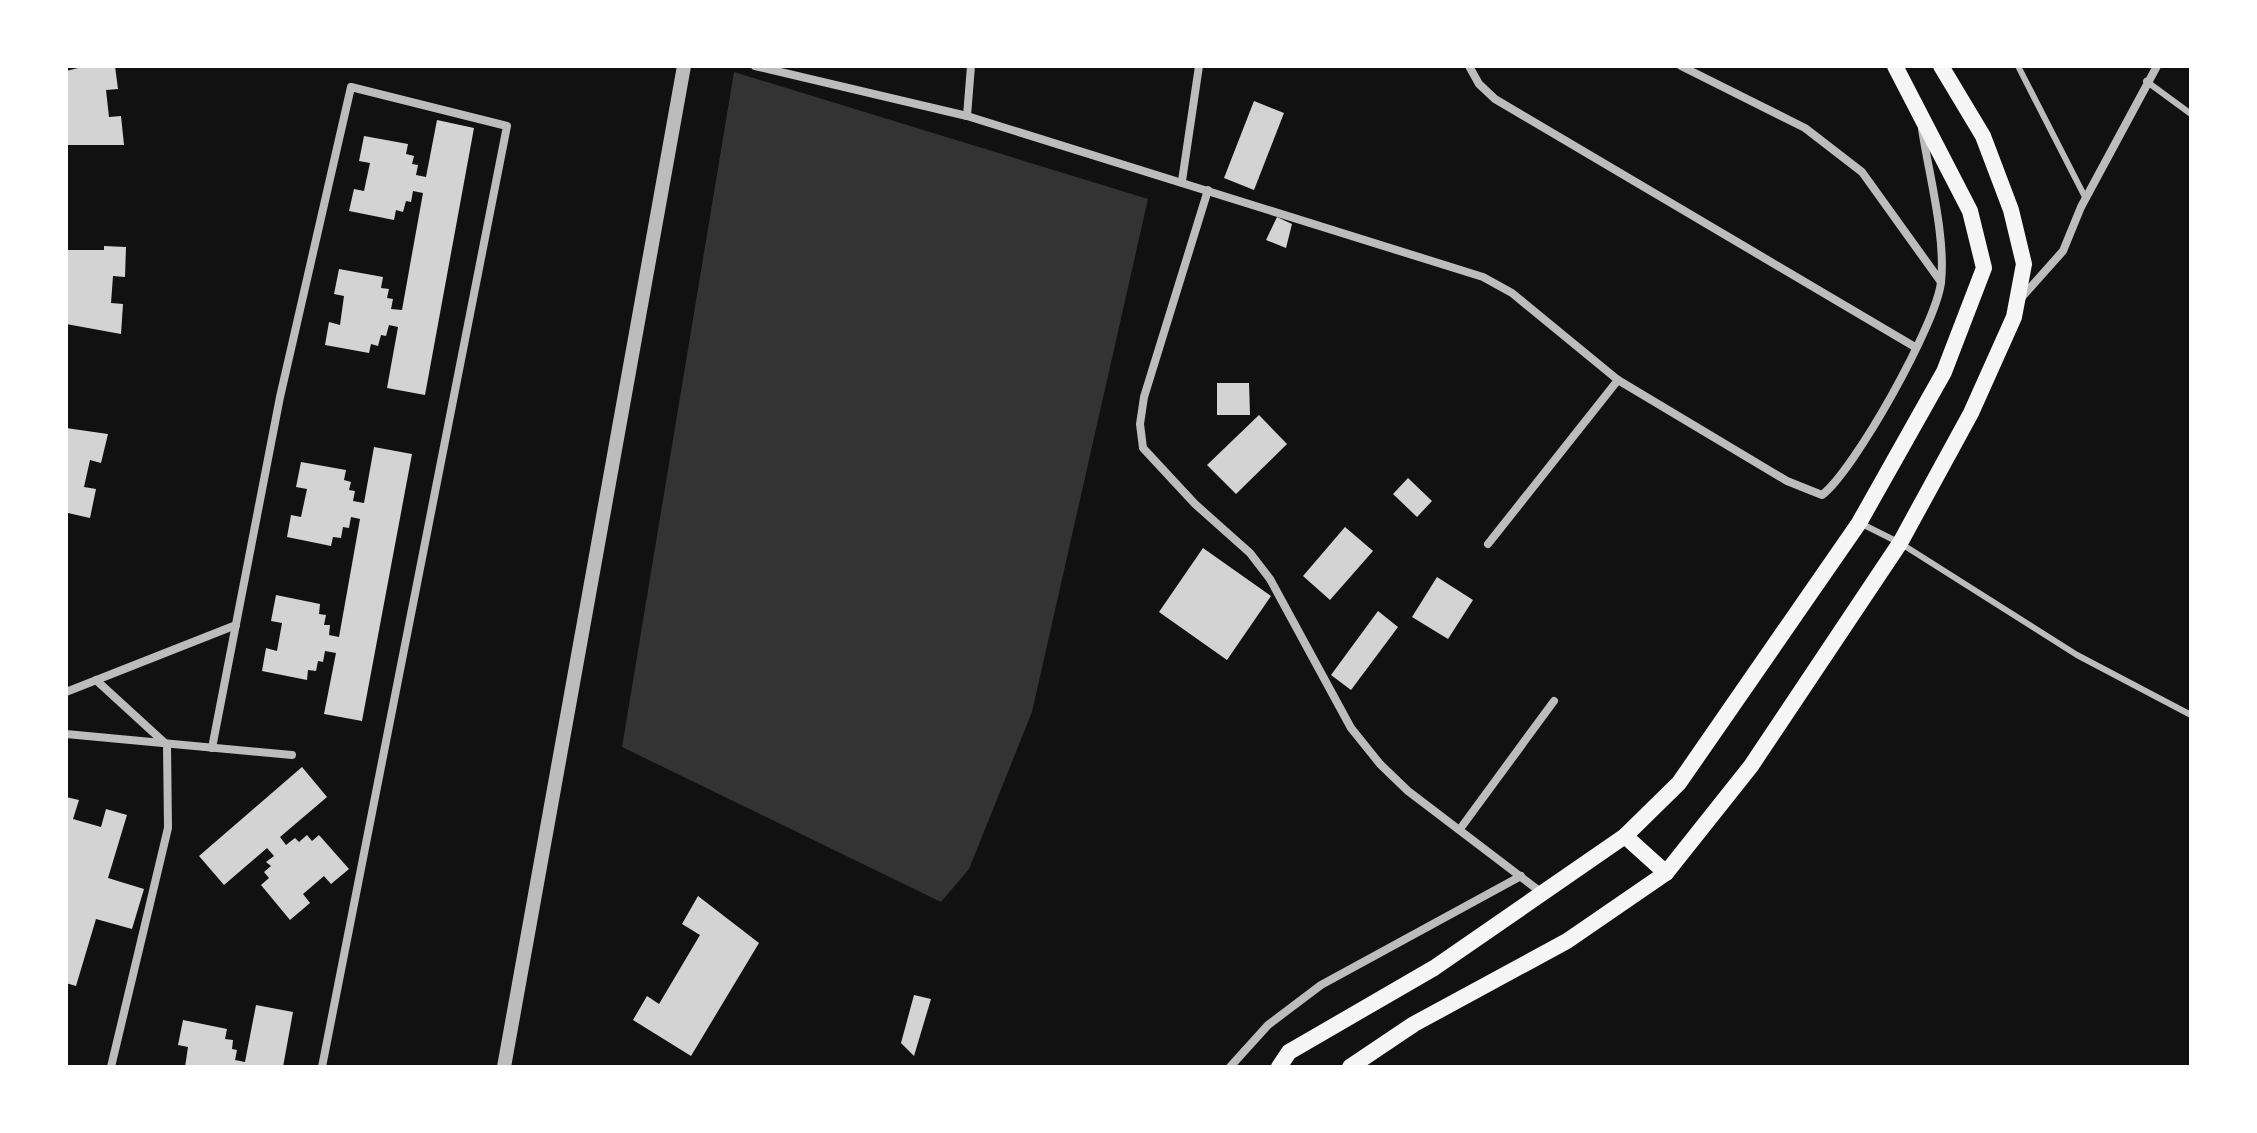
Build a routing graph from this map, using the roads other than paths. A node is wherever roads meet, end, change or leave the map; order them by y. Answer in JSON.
{"nodes":[{"id":1,"x":684,"y":66,"type":"edge"},
{"id":2,"x":755,"y":66,"type":"edge"},
{"id":3,"x":971,"y":66,"type":"edge"},
{"id":4,"x":1199,"y":66,"type":"edge"},
{"id":5,"x":1469,"y":66,"type":"edge"},
{"id":6,"x":1681,"y":66,"type":"edge"},
{"id":7,"x":1895,"y":66,"type":"edge"},
{"id":8,"x":1941,"y":66,"type":"edge"},
{"id":9,"x":2018,"y":66,"type":"edge"},
{"id":10,"x":2157,"y":66,"type":"edge"},
{"id":11,"x":2146,"y":81,"type":"junction"},
{"id":12,"x":1919,"y":109,"type":"junction"},
{"id":13,"x":2191,"y":114,"type":"edge"},
{"id":14,"x":967,"y":116,"type":"junction"},
{"id":15,"x":1182,"y":181,"type":"junction"},
{"id":16,"x":1208,"y":190,"type":"junction"},
{"id":17,"x":2086,"y":199,"type":"junction"},
{"id":18,"x":1941,"y":283,"type":"junction"},
{"id":19,"x":2019,"y":300,"type":"junction"},
{"id":20,"x":1915,"y":347,"type":"junction"},
{"id":21,"x":1618,"y":380,"type":"junction"},
{"id":22,"x":1859,"y":523,"type":"junction"},
{"id":23,"x":1900,"y":543,"type":"junction"},
{"id":24,"x":1488,"y":544,"type":"dead end"},
{"id":25,"x":236,"y":625,"type":"junction"},
{"id":26,"x":96,"y":680,"type":"junction"},
{"id":27,"x":66,"y":692,"type":"edge"},
{"id":28,"x":1554,"y":701,"type":"dead end"},
{"id":29,"x":2191,"y":715,"type":"edge"},
{"id":30,"x":66,"y":734,"type":"edge"},
{"id":31,"x":167,"y":745,"type":"junction"},
{"id":32,"x":212,"y":748,"type":"junction"},
{"id":33,"x":292,"y":755,"type":"dead end"},
{"id":34,"x":1460,"y":829,"type":"junction"},
{"id":35,"x":1625,"y":836,"type":"junction"},
{"id":36,"x":1666,"y":873,"type":"junction"},
{"id":37,"x":1521,"y":876,"type":"junction"},
{"id":38,"x":1543,"y":893,"type":"junction"},
{"id":39,"x":111,"y":1067,"type":"edge"},
{"id":40,"x":322,"y":1067,"type":"edge"},
{"id":41,"x":504,"y":1067,"type":"edge"},
{"id":42,"x":1230,"y":1067,"type":"edge"},
{"id":43,"x":1279,"y":1067,"type":"edge"},
{"id":44,"x":1350,"y":1067,"type":"edge"}],
"edges":[{"from":1,"to":41,"type":"street"},
{"from":2,"to":14,"type":"street"},
{"from":3,"to":14,"type":"street"},
{"from":4,"to":15,"type":"street"},
{"from":5,"to":20,"type":"street"},
{"from":6,"to":18,"type":"street"},
{"from":7,"to":12,"type":"main road"},
{"from":8,"to":19,"type":"main road"},
{"from":9,"to":17,"type":"lane"},
{"from":10,"to":11,"type":"street"},
{"from":11,"to":13,"type":"lane"},
{"from":11,"to":17,"type":"street"},
{"from":12,"to":18,"type":"street"},
{"from":12,"to":22,"type":"main road"},
{"from":14,"to":15,"type":"street"},
{"from":15,"to":16,"type":"street"},
{"from":16,"to":21,"type":"street"},
{"from":16,"to":34,"type":"street"},
{"from":17,"to":19,"type":"street"},
{"from":18,"to":20,"type":"street"},
{"from":19,"to":23,"type":"main road"},
{"from":20,"to":21,"type":"street"},
{"from":21,"to":24,"type":"street"},
{"from":22,"to":23,"type":"lane"},
{"from":22,"to":35,"type":"main road"},
{"from":23,"to":29,"type":"lane"},
{"from":23,"to":36,"type":"main road"},
{"from":25,"to":26,"type":"street"},
{"from":25,"to":32,"type":"street"},
{"from":25,"to":40,"type":"street"},
{"from":26,"to":27,"type":"street"},
{"from":26,"to":31,"type":"street"},
{"from":28,"to":34,"type":"street"},
{"from":30,"to":31,"type":"street"},
{"from":31,"to":32,"type":"street"},
{"from":31,"to":39,"type":"street"},
{"from":32,"to":33,"type":"street"},
{"from":34,"to":37,"type":"street"},
{"from":35,"to":36,"type":"main road"},
{"from":35,"to":38,"type":"main road"},
{"from":36,"to":44,"type":"main road"},
{"from":37,"to":38,"type":"street"},
{"from":37,"to":42,"type":"street"},
{"from":38,"to":43,"type":"main road"}]}
